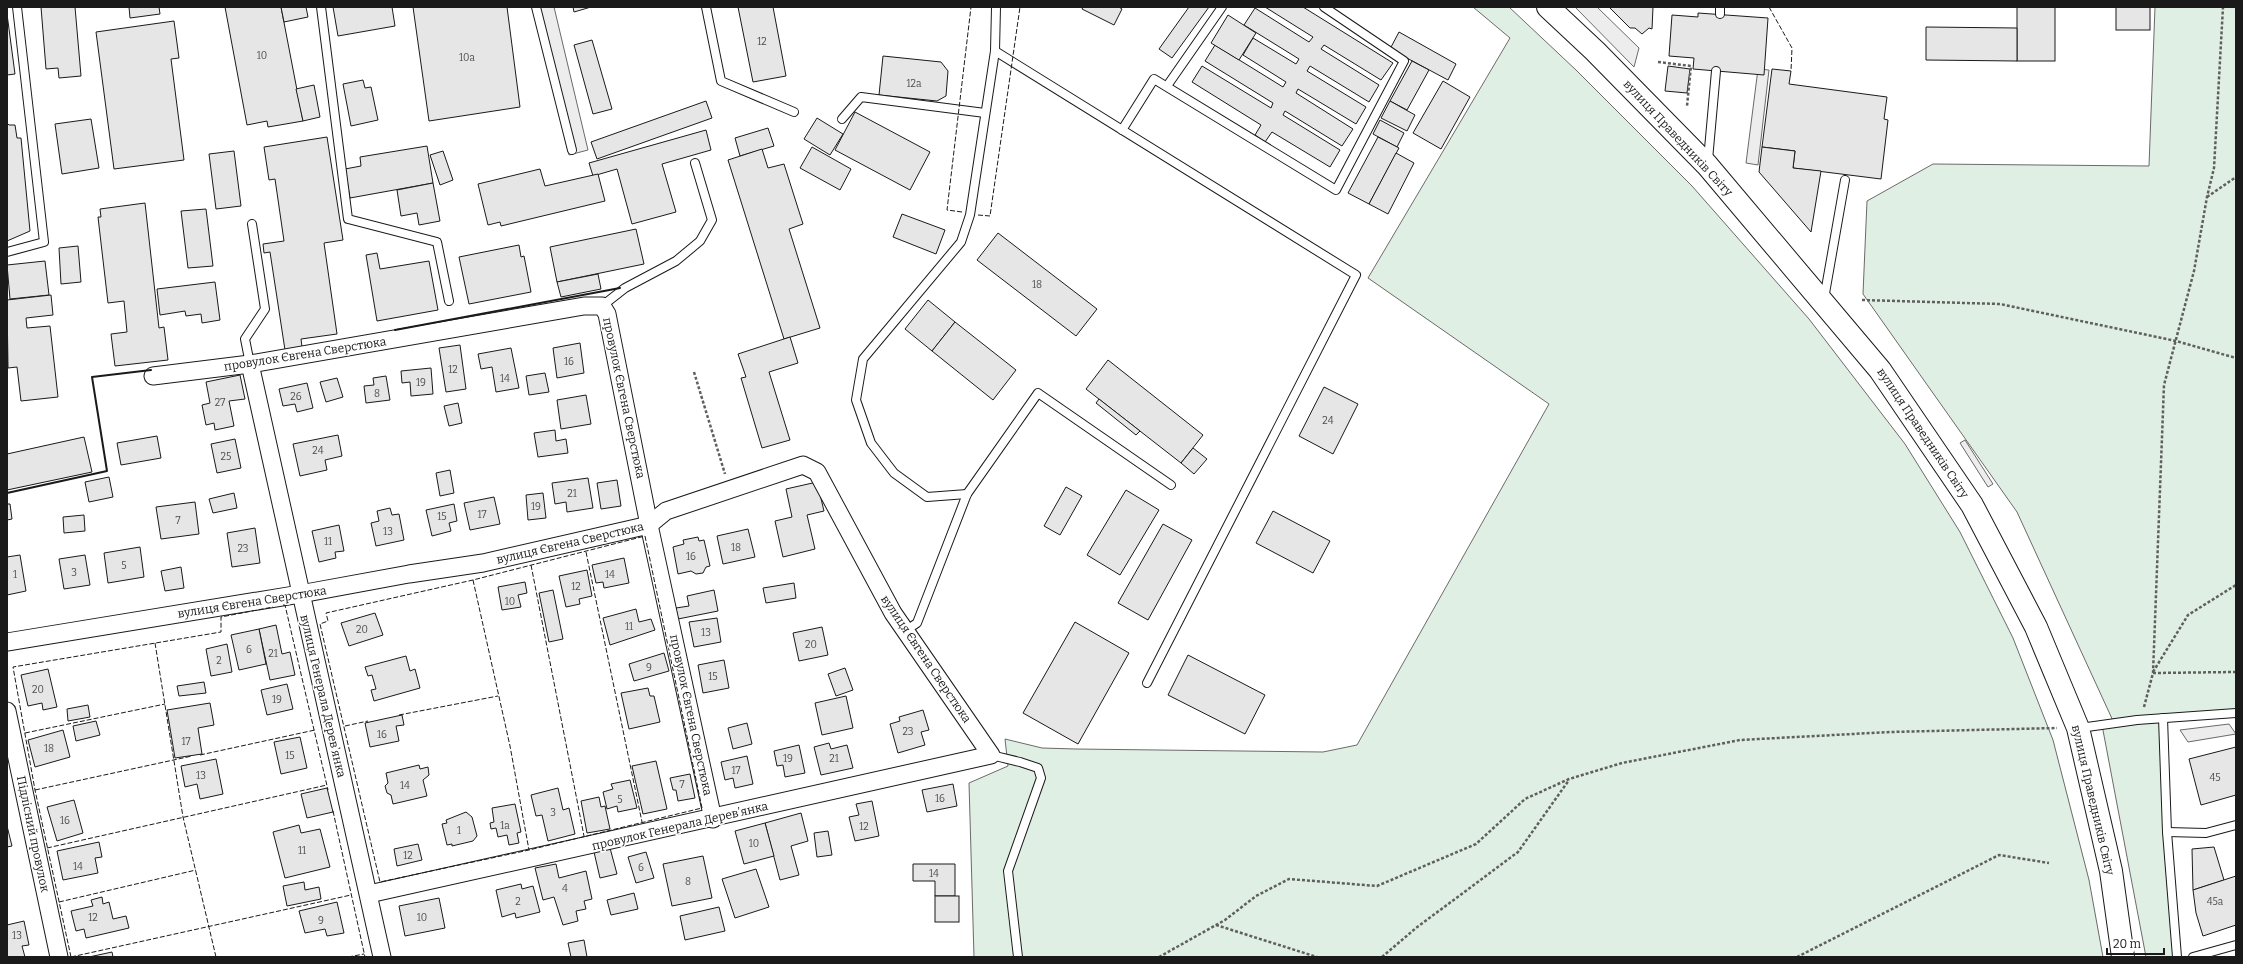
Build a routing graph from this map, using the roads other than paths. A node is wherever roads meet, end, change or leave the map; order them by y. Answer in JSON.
{"nodes":[{"id":1,"x":16,"y":7,"type":"edge"},
{"id":2,"x":321,"y":7,"type":"edge"},
{"id":3,"x":536,"y":7,"type":"edge"},
{"id":4,"x":706,"y":7,"type":"edge"},
{"id":5,"x":996,"y":7,"type":"edge"},
{"id":6,"x":1222,"y":7,"type":"edge"},
{"id":7,"x":1324,"y":7,"type":"edge"},
{"id":8,"x":1548,"y":7,"type":"edge"},
{"id":9,"x":995,"y":51,"type":"junction"},
{"id":10,"x":1716,"y":71,"type":"dead end"},
{"id":11,"x":1167,"y":86,"type":"junction"},
{"id":12,"x":794,"y":112,"type":"dead end"},
{"id":13,"x":985,"y":113,"type":"junction"},
{"id":14,"x":842,"y":118,"type":"dead end"},
{"id":15,"x":1122,"y":130,"type":"junction"},
{"id":16,"x":572,"y":150,"type":"dead end"},
{"id":17,"x":695,"y":163,"type":"dead end"},
{"id":18,"x":1707,"y":165,"type":"junction"},
{"id":19,"x":1845,"y":180,"type":"dead end"},
{"id":20,"x":252,"y":224,"type":"dead end"},
{"id":21,"x":7,"y":252,"type":"edge"},
{"id":22,"x":449,"y":301,"type":"dead end"},
{"id":23,"x":1823,"y":304,"type":"junction"},
{"id":24,"x":602,"y":306,"type":"junction"},
{"id":25,"x":250,"y":364,"type":"junction"},
{"id":26,"x":153,"y":376,"type":"dead end"},
{"id":27,"x":1171,"y":485,"type":"dead end"},
{"id":28,"x":967,"y":494,"type":"junction"},
{"id":29,"x":650,"y":525,"type":"junction"},
{"id":30,"x":300,"y":594,"type":"junction"},
{"id":31,"x":905,"y":631,"type":"junction"},
{"id":32,"x":7,"y":642,"type":"edge"},
{"id":33,"x":1147,"y":683,"type":"dead end"},
{"id":34,"x":7,"y":711,"type":"edge"},
{"id":35,"x":2236,"y":713,"type":"edge"},
{"id":36,"x":2163,"y":718,"type":"junction"},
{"id":37,"x":2078,"y":728,"type":"junction"},
{"id":38,"x":991,"y":755,"type":"junction"},
{"id":39,"x":713,"y":819,"type":"junction"},
{"id":40,"x":2236,"y":825,"type":"edge"},
{"id":41,"x":2167,"y":832,"type":"junction"},
{"id":42,"x":369,"y":894,"type":"junction"},
{"id":43,"x":2236,"y":945,"type":"edge"},
{"id":44,"x":59,"y":957,"type":"edge"},
{"id":45,"x":382,"y":957,"type":"edge"},
{"id":46,"x":1018,"y":957,"type":"edge"},
{"id":47,"x":2124,"y":957,"type":"edge"},
{"id":48,"x":2176,"y":957,"type":"edge"},
{"id":49,"x":2193,"y":957,"type":"edge"}],
"edges":[{"from":1,"to":21,"type":"lane"},
{"from":2,"to":22,"type":"lane"},
{"from":3,"to":16,"type":"lane"},
{"from":4,"to":12,"type":"lane"},
{"from":5,"to":9,"type":"lane"},
{"from":6,"to":11,"type":"lane"},
{"from":7,"to":11,"type":"lane"},
{"from":8,"to":18,"type":"main road","name":"вулиця Праведників Світу"},
{"from":9,"to":13,"type":"lane"},
{"from":9,"to":15,"type":"lane"},
{"from":10,"to":18,"type":"lane"},
{"from":11,"to":15,"type":"lane"},
{"from":13,"to":14,"type":"lane"},
{"from":13,"to":28,"type":"lane"},
{"from":15,"to":33,"type":"lane"},
{"from":17,"to":24,"type":"lane"},
{"from":18,"to":23,"type":"main road","name":"вулиця Праведників Світу"},
{"from":19,"to":23,"type":"lane"},
{"from":20,"to":25,"type":"lane"},
{"from":23,"to":37,"type":"main road","name":"вулиця Праведників Світу"},
{"from":24,"to":25,"type":"street","name":"провулок Євгена Сверстюка"},
{"from":24,"to":29,"type":"street","name":"провулок Євгена Сверстюка"},
{"from":25,"to":26,"type":"street","name":"провулок Євгена Сверстюка"},
{"from":25,"to":30,"type":"street","name":"вулиця Генерала Деревʼянка"},
{"from":27,"to":28,"type":"lane"},
{"from":28,"to":31,"type":"lane"},
{"from":29,"to":30,"type":"street","name":"вулиця Євгена Сверстюка"},
{"from":29,"to":31,"type":"street","name":"вулиця Євгена Сверстюка"},
{"from":29,"to":39,"type":"street","name":"провулок Євгена Сверстюка"},
{"from":30,"to":32,"type":"street","name":"вулиця Євгена Сверстюка"},
{"from":30,"to":42,"type":"street","name":"вулиця Генерала Деревʼянка"},
{"from":31,"to":38,"type":"street","name":"вулиця Євгена Сверстюка"},
{"from":34,"to":44,"type":"street","name":"Підлісний провулок"},
{"from":35,"to":36,"type":"lane"},
{"from":36,"to":37,"type":"lane"},
{"from":36,"to":41,"type":"lane"},
{"from":37,"to":47,"type":"main road","name":"вулиця Праведників Світу"},
{"from":38,"to":39,"type":"street","name":"провулок Генерала Деревʼянка"},
{"from":38,"to":46,"type":"lane"},
{"from":39,"to":42,"type":"street","name":"провулок Генерала Деревʼянка"},
{"from":40,"to":41,"type":"lane"},
{"from":41,"to":48,"type":"lane"},
{"from":42,"to":45,"type":"street","name":"вулиця Генерала Деревʼянка"},
{"from":43,"to":49,"type":"lane"}]}
